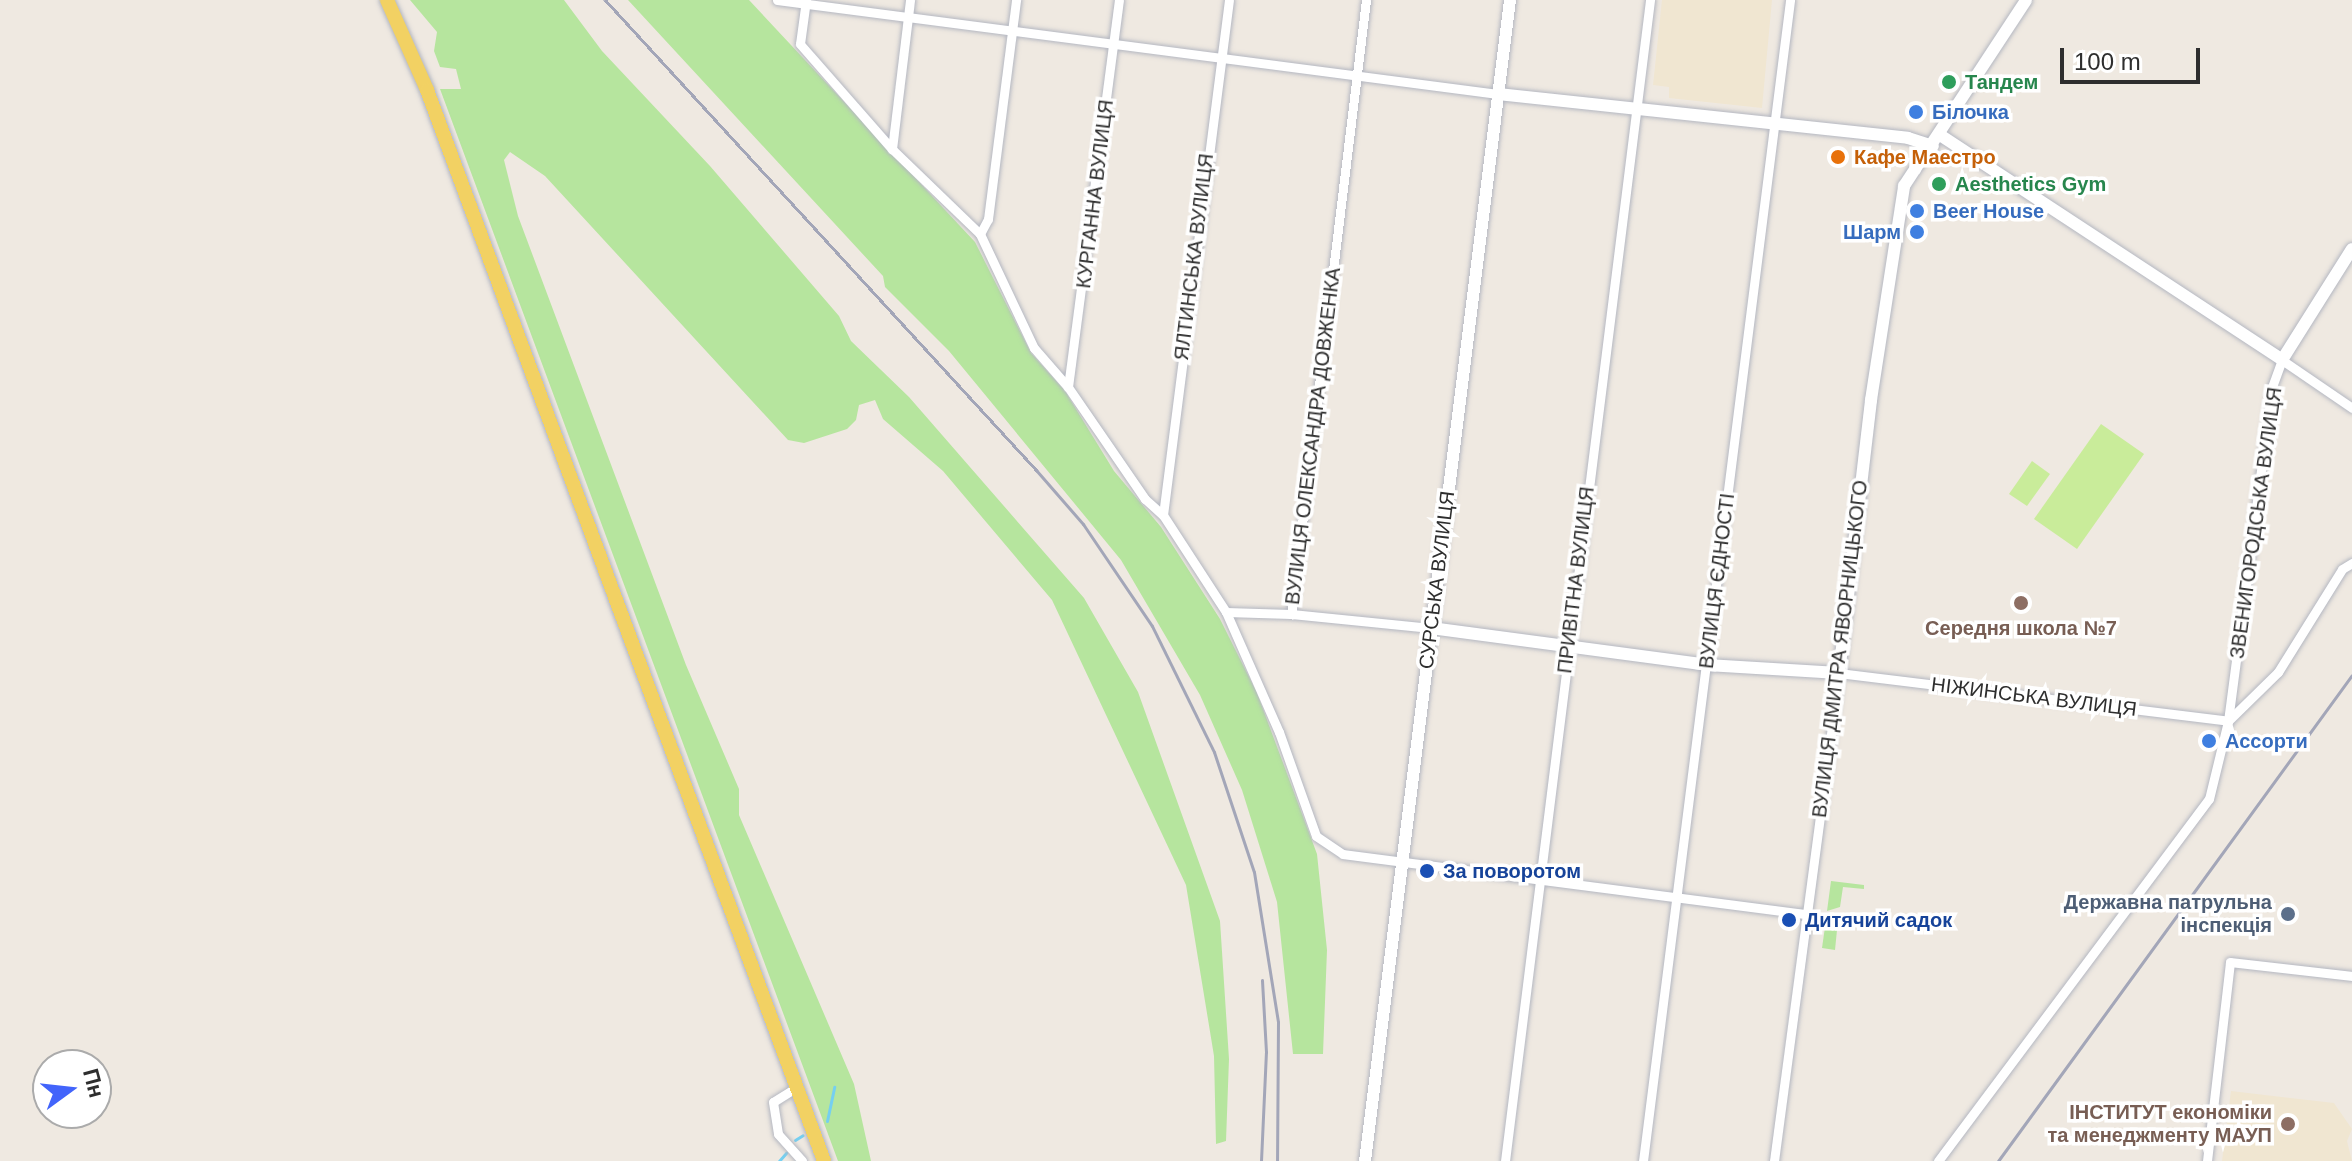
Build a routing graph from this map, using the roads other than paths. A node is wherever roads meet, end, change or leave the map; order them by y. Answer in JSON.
{"nodes":[{"id":1,"x":387,"y":0,"type":"edge"},
{"id":2,"x":777,"y":0,"type":"edge"},
{"id":3,"x":910,"y":0,"type":"edge"},
{"id":4,"x":1016,"y":0,"type":"edge"},
{"id":5,"x":1119,"y":0,"type":"edge"},
{"id":6,"x":1229,"y":0,"type":"edge"},
{"id":7,"x":1366,"y":0,"type":"edge"},
{"id":8,"x":1510,"y":0,"type":"edge"},
{"id":9,"x":1650,"y":0,"type":"edge"},
{"id":10,"x":1790,"y":0,"type":"edge"},
{"id":11,"x":2026,"y":0,"type":"edge"},
{"id":12,"x":806,"y":2,"type":"edge"},
{"id":13,"x":908,"y":17,"type":"junction"},
{"id":14,"x":1012,"y":32,"type":"junction"},
{"id":15,"x":1114,"y":44,"type":"junction"},
{"id":16,"x":1222,"y":56,"type":"junction"},
{"id":17,"x":1359,"y":76,"type":"junction"},
{"id":18,"x":1498,"y":94,"type":"junction"},
{"id":19,"x":1636,"y":107,"type":"junction"},
{"id":20,"x":1774,"y":123,"type":"junction"},
{"id":21,"x":1936,"y":140,"type":"junction"},
{"id":22,"x":892,"y":149,"type":"junction"},
{"id":23,"x":980,"y":234,"type":"junction"},
{"id":24,"x":2352,"y":249,"type":"edge"},
{"id":25,"x":2282,"y":360,"type":"junction"},
{"id":26,"x":1068,"y":387,"type":"junction"},
{"id":27,"x":2352,"y":408,"type":"edge"},
{"id":28,"x":1163,"y":515,"type":"junction"},
{"id":29,"x":2352,"y":563,"type":"edge"},
{"id":30,"x":1226,"y":612,"type":"junction"},
{"id":31,"x":1291,"y":614,"type":"junction"},
{"id":32,"x":1431,"y":628,"type":"junction"},
{"id":33,"x":1568,"y":645,"type":"junction"},
{"id":34,"x":1707,"y":665,"type":"junction"},
{"id":35,"x":1839,"y":673,"type":"junction"},
{"id":36,"x":2228,"y":721,"type":"junction"},
{"id":37,"x":1403,"y":861,"type":"junction"},
{"id":38,"x":1542,"y":881,"type":"junction"},
{"id":39,"x":1677,"y":901,"type":"junction"},
{"id":40,"x":1806,"y":914,"type":"junction"},
{"id":41,"x":2352,"y":976,"type":"edge"},
{"id":42,"x":797,"y":1087,"type":"junction"},
{"id":43,"x":802,"y":1161,"type":"edge"},
{"id":44,"x":824,"y":1161,"type":"edge"},
{"id":45,"x":1365,"y":1161,"type":"edge"},
{"id":46,"x":1505,"y":1161,"type":"edge"},
{"id":47,"x":1643,"y":1161,"type":"edge"},
{"id":48,"x":1774,"y":1161,"type":"edge"},
{"id":49,"x":1938,"y":1161,"type":"edge"},
{"id":50,"x":2207,"y":1161,"type":"edge"}],
"edges":[{"from":1,"to":42,"type":"main road"},
{"from":2,"to":12,"type":"street"},
{"from":3,"to":13,"type":"street"},
{"from":4,"to":14,"type":"street"},
{"from":5,"to":15,"type":"street","name":"КУРГАННА ВУЛИЦЯ"},
{"from":6,"to":16,"type":"street","name":"ЯЛТИНСЬКА ВУЛИЦЯ"},
{"from":7,"to":17,"type":"street","name":"ВУЛИЦЯ ОЛЕКСАНДРА ДОВЖЕНКА"},
{"from":8,"to":18,"type":"street","name":"СУРСЬКА ВУЛИЦЯ"},
{"from":9,"to":19,"type":"street","name":"ПРИВІТНА ВУЛИЦЯ"},
{"from":10,"to":20,"type":"street","name":"ВУЛИЦЯ ЄДНОСТІ"},
{"from":11,"to":21,"type":"street","name":"ВУЛИЦЯ ДМИТРА ЯВОРНИЦЬКОГО"},
{"from":12,"to":13,"type":"street"},
{"from":12,"to":22,"type":"street"},
{"from":13,"to":14,"type":"street"},
{"from":13,"to":22,"type":"street"},
{"from":14,"to":15,"type":"street"},
{"from":14,"to":23,"type":"street"},
{"from":15,"to":16,"type":"street"},
{"from":15,"to":26,"type":"street","name":"КУРГАННА ВУЛИЦЯ"},
{"from":16,"to":17,"type":"street"},
{"from":16,"to":28,"type":"street","name":"ЯЛТИНСЬКА ВУЛИЦЯ"},
{"from":17,"to":18,"type":"street"},
{"from":17,"to":31,"type":"street","name":"ВУЛИЦЯ ОЛЕКСАНДРА ДОВЖЕНКА"},
{"from":18,"to":19,"type":"street"},
{"from":18,"to":32,"type":"street","name":"СУРСЬКА ВУЛИЦЯ"},
{"from":19,"to":20,"type":"street"},
{"from":19,"to":33,"type":"street","name":"ПРИВІТНА ВУЛИЦЯ"},
{"from":20,"to":21,"type":"street"},
{"from":20,"to":34,"type":"street","name":"ВУЛИЦЯ ЄДНОСТІ"},
{"from":21,"to":25,"type":"street"},
{"from":21,"to":35,"type":"street","name":"ВУЛИЦЯ ДМИТРА ЯВОРНИЦЬКОГО"},
{"from":22,"to":23,"type":"street"},
{"from":23,"to":26,"type":"street"},
{"from":24,"to":25,"type":"street","name":"ЗВЕНИГОРОДСЬКА ВУЛИЦЯ"},
{"from":25,"to":27,"type":"street"},
{"from":25,"to":36,"type":"street","name":"ЗВЕНИГОРОДСЬКА ВУЛИЦЯ"},
{"from":26,"to":28,"type":"street"},
{"from":28,"to":30,"type":"street"},
{"from":29,"to":36,"type":"street"},
{"from":30,"to":31,"type":"street","name":"ВУЛИЦЯ ОЛЕКСАНДРА ДОВЖЕНКА"},
{"from":30,"to":37,"type":"street"},
{"from":31,"to":32,"type":"street"},
{"from":32,"to":33,"type":"street"},
{"from":32,"to":37,"type":"street","name":"СУРСЬКА ВУЛИЦЯ"},
{"from":33,"to":34,"type":"street"},
{"from":33,"to":38,"type":"street","name":"ПРИВІТНА ВУЛИЦЯ"},
{"from":34,"to":35,"type":"street"},
{"from":34,"to":39,"type":"street","name":"ВУЛИЦЯ ЄДНОСТІ"},
{"from":35,"to":36,"type":"street","name":"НІЖИНСЬКА ВУЛИЦЯ"},
{"from":35,"to":40,"type":"street","name":"ВУЛИЦЯ ДМИТРА ЯВОРНИЦЬКОГО"},
{"from":36,"to":49,"type":"street","name":"ЗВЕНИГОРОДСЬКА ВУЛИЦЯ"},
{"from":37,"to":38,"type":"street"},
{"from":37,"to":45,"type":"street","name":"СУРСЬКА ВУЛИЦЯ"},
{"from":38,"to":39,"type":"street"},
{"from":38,"to":46,"type":"street","name":"ПРИВІТНА ВУЛИЦЯ"},
{"from":39,"to":40,"type":"street"},
{"from":39,"to":47,"type":"street","name":"ВУЛИЦЯ ЄДНОСТІ"},
{"from":40,"to":48,"type":"street","name":"ВУЛИЦЯ ДМИТРА ЯВОРНИЦЬКОГО"},
{"from":41,"to":50,"type":"street"},
{"from":42,"to":43,"type":"street"},
{"from":42,"to":44,"type":"main road"}]}
